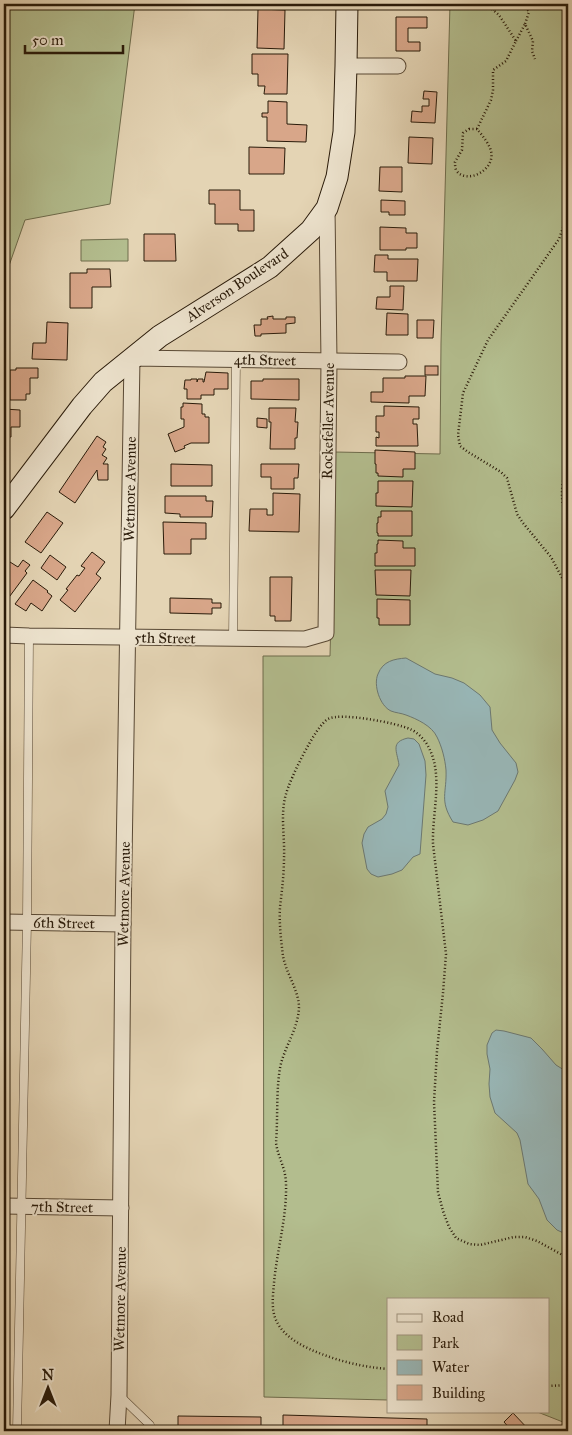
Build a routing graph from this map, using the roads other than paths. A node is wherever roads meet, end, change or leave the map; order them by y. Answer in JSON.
{"nodes":[{"id":1,"x":347,"y":4,"type":"edge"},
{"id":2,"x":346,"y":66,"type":"junction"},
{"id":3,"x":398,"y":66,"type":"dead end"},
{"id":4,"x":328,"y":208,"type":"junction"},
{"id":5,"x":132,"y":358,"type":"junction"},
{"id":6,"x":236,"y":359,"type":"junction"},
{"id":7,"x":329,"y":361,"type":"junction"},
{"id":8,"x":399,"y":362,"type":"dead end"},
{"id":9,"x":4,"y":508,"type":"edge"},
{"id":10,"x":326,"y":633,"type":"joint"},
{"id":11,"x":4,"y":635,"type":"edge"},
{"id":12,"x":29,"y":636,"type":"junction"},
{"id":13,"x":129,"y":637,"type":"junction"},
{"id":14,"x":233,"y":638,"type":"junction"},
{"id":15,"x":4,"y":922,"type":"edge"},
{"id":16,"x":27,"y":922,"type":"junction"},
{"id":17,"x":123,"y":924,"type":"junction"},
{"id":18,"x":4,"y":1206,"type":"edge"},
{"id":19,"x":21,"y":1206,"type":"junction"},
{"id":20,"x":121,"y":1208,"type":"junction"},
{"id":21,"x":119,"y":1395,"type":"junction"},
{"id":22,"x":150,"y":1425,"type":"dead end"},
{"id":23,"x":17,"y":1431,"type":"edge"},
{"id":24,"x":117,"y":1431,"type":"edge"}],
"edges":[{"from":1,"to":2,"type":"main road","name":"Alverson Boulevard"},
{"from":2,"to":3,"type":"street"},
{"from":2,"to":4,"type":"main road","name":"Alverson Boulevard"},
{"from":4,"to":5,"type":"main road","name":"Alverson Boulevard"},
{"from":4,"to":7,"type":"street","name":"Rockefeller Avenue"},
{"from":5,"to":6,"type":"street","name":"4th Street"},
{"from":5,"to":9,"type":"main road","name":"Alverson Boulevard"},
{"from":5,"to":13,"type":"street","name":"Wetmore Avenue"},
{"from":6,"to":7,"type":"street","name":"4th Street"},
{"from":6,"to":14,"type":"lane"},
{"from":7,"to":8,"type":"street","name":"4th Street"},
{"from":7,"to":10,"type":"street","name":"Rockefeller Avenue"},
{"from":10,"to":14,"type":"street","name":"5th Street"},
{"from":11,"to":12,"type":"street","name":"5th Street"},
{"from":12,"to":13,"type":"street","name":"5th Street"},
{"from":12,"to":16,"type":"lane"},
{"from":13,"to":14,"type":"street","name":"5th Street"},
{"from":13,"to":17,"type":"street","name":"Wetmore Avenue"},
{"from":15,"to":16,"type":"street","name":"6th Street"},
{"from":16,"to":17,"type":"street","name":"6th Street"},
{"from":16,"to":19,"type":"lane"},
{"from":17,"to":20,"type":"street","name":"Wetmore Avenue"},
{"from":18,"to":19,"type":"street","name":"7th Street"},
{"from":19,"to":20,"type":"street","name":"7th Street"},
{"from":19,"to":23,"type":"lane"},
{"from":20,"to":21,"type":"street","name":"Wetmore Avenue"},
{"from":21,"to":22,"type":"lane"},
{"from":21,"to":24,"type":"street","name":"Wetmore Avenue"}]}
